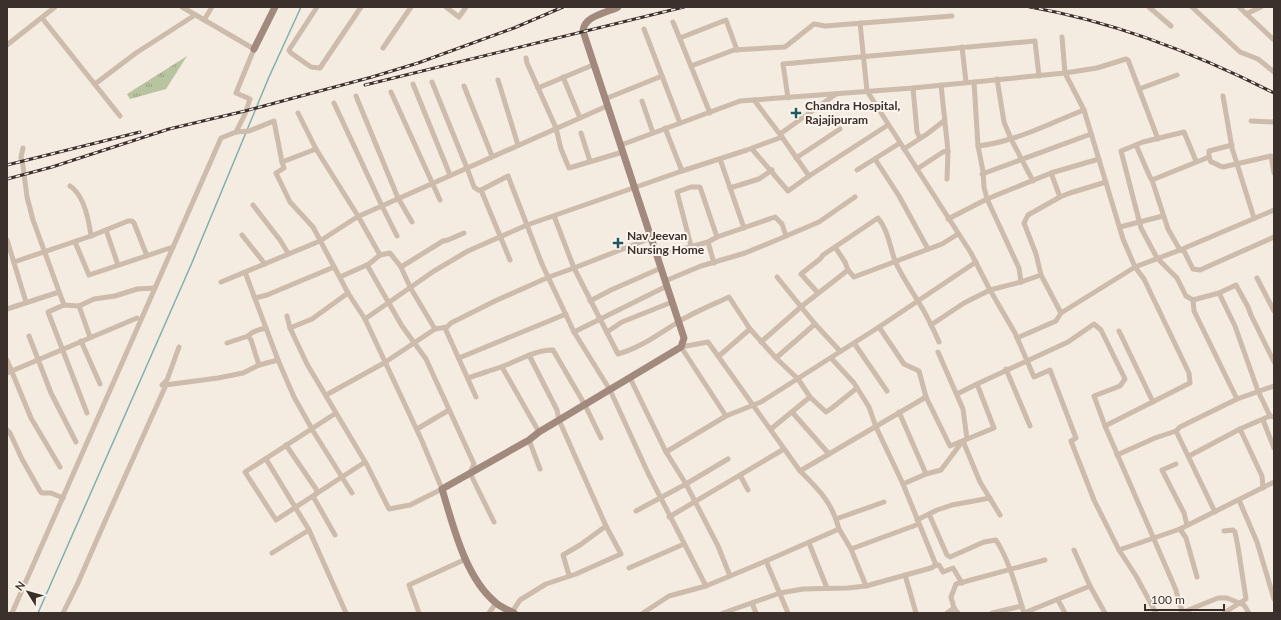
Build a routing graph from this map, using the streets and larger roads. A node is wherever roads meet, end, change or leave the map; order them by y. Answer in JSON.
{"nodes":[{"id":1,"x":55,"y":7,"type":"edge"},
{"id":2,"x":182,"y":7,"type":"edge"},
{"id":3,"x":212,"y":7,"type":"edge"},
{"id":4,"x":275,"y":7,"type":"edge"},
{"id":5,"x":317,"y":7,"type":"edge"},
{"id":6,"x":361,"y":7,"type":"edge"},
{"id":7,"x":411,"y":7,"type":"edge"},
{"id":8,"x":446,"y":7,"type":"edge"},
{"id":9,"x":466,"y":7,"type":"edge"},
{"id":10,"x":618,"y":7,"type":"edge"},
{"id":11,"x":1149,"y":7,"type":"edge"},
{"id":12,"x":1192,"y":7,"type":"edge"},
{"id":13,"x":1239,"y":7,"type":"edge"},
{"id":14,"x":1261,"y":7,"type":"edge"},
{"id":15,"x":1246,"y":14,"type":"junction"},
{"id":16,"x":195,"y":15,"type":"junction"},
{"id":17,"x":952,"y":16,"type":"dead end"},
{"id":18,"x":42,"y":18,"type":"junction"},
{"id":19,"x":204,"y":20,"type":"junction"},
{"id":20,"x":673,"y":22,"type":"dead end"},
{"id":21,"x":860,"y":23,"type":"junction"},
{"id":22,"x":1170,"y":26,"type":"dead end"},
{"id":23,"x":644,"y":29,"type":"dead end"},
{"id":24,"x":1274,"y":32,"type":"edge"},
{"id":25,"x":1268,"y":35,"type":"junction"},
{"id":26,"x":1062,"y":37,"type":"dead end"},
{"id":27,"x":680,"y":38,"type":"junction"},
{"id":28,"x":1274,"y":40,"type":"edge"},
{"id":29,"x":7,"y":45,"type":"edge"},
{"id":30,"x":962,"y":47,"type":"junction"},
{"id":31,"x":383,"y":48,"type":"dead end"},
{"id":32,"x":254,"y":49,"type":"junction"},
{"id":33,"x":736,"y":50,"type":"junction"},
{"id":34,"x":864,"y":56,"type":"junction"},
{"id":35,"x":526,"y":58,"type":"dead end"},
{"id":36,"x":593,"y":65,"type":"junction"},
{"id":37,"x":691,"y":66,"type":"junction"},
{"id":38,"x":1274,"y":72,"type":"edge"},
{"id":39,"x":1065,"y":73,"type":"junction"},
{"id":40,"x":1178,"y":74,"type":"dead end"},
{"id":41,"x":662,"y":76,"type":"junction"},
{"id":42,"x":1039,"y":76,"type":"junction"},
{"id":43,"x":563,"y":77,"type":"junction"},
{"id":44,"x":997,"y":79,"type":"junction"},
{"id":45,"x":498,"y":80,"type":"dead end"},
{"id":46,"x":432,"y":82,"type":"dead end"},
{"id":47,"x":966,"y":82,"type":"junction"},
{"id":48,"x":974,"y":82,"type":"junction"},
{"id":49,"x":95,"y":84,"type":"junction"},
{"id":50,"x":413,"y":84,"type":"dead end"},
{"id":51,"x":941,"y":85,"type":"junction"},
{"id":52,"x":464,"y":86,"type":"dead end"},
{"id":53,"x":538,"y":88,"type":"junction"},
{"id":54,"x":913,"y":88,"type":"junction"},
{"id":55,"x":1139,"y":90,"type":"junction"},
{"id":56,"x":867,"y":91,"type":"junction"},
{"id":57,"x":390,"y":92,"type":"dead end"},
{"id":58,"x":836,"y":94,"type":"junction"},
{"id":59,"x":356,"y":96,"type":"dead end"},
{"id":60,"x":1222,"y":96,"type":"dead end"},
{"id":61,"x":788,"y":98,"type":"junction"},
{"id":62,"x":754,"y":100,"type":"junction"},
{"id":63,"x":642,"y":101,"type":"dead end"},
{"id":64,"x":334,"y":103,"type":"dead end"},
{"id":65,"x":606,"y":103,"type":"junction"},
{"id":66,"x":1084,"y":110,"type":"junction"},
{"id":67,"x":710,"y":112,"type":"junction"},
{"id":68,"x":298,"y":113,"type":"dead end"},
{"id":69,"x":120,"y":116,"type":"dead end"},
{"id":70,"x":580,"y":118,"type":"junction"},
{"id":71,"x":945,"y":120,"type":"junction"},
{"id":72,"x":1251,"y":121,"type":"dead end"},
{"id":73,"x":1274,"y":122,"type":"edge"},
{"id":74,"x":680,"y":123,"type":"junction"},
{"id":75,"x":888,"y":125,"type":"junction"},
{"id":76,"x":556,"y":128,"type":"junction"},
{"id":77,"x":665,"y":128,"type":"junction"},
{"id":78,"x":840,"y":129,"type":"dead end"},
{"id":79,"x":236,"y":132,"type":"junction"},
{"id":80,"x":581,"y":133,"type":"dead end"},
{"id":81,"x":653,"y":133,"type":"junction"},
{"id":82,"x":1091,"y":134,"type":"junction"},
{"id":83,"x":781,"y":136,"type":"junction"},
{"id":84,"x":920,"y":138,"type":"junction"},
{"id":85,"x":1011,"y":139,"type":"junction"},
{"id":86,"x":1158,"y":139,"type":"junction"},
{"id":87,"x":900,"y":143,"type":"junction"},
{"id":88,"x":518,"y":145,"type":"junction"},
{"id":89,"x":1136,"y":145,"type":"junction"},
{"id":90,"x":1232,"y":145,"type":"junction"},
{"id":91,"x":978,"y":146,"type":"junction"},
{"id":92,"x":23,"y":148,"type":"dead end"},
{"id":93,"x":622,"y":148,"type":"junction"},
{"id":94,"x":752,"y":148,"type":"junction"},
{"id":95,"x":316,"y":149,"type":"junction"},
{"id":96,"x":904,"y":149,"type":"junction"},
{"id":97,"x":948,"y":151,"type":"junction"},
{"id":98,"x":492,"y":156,"type":"junction"},
{"id":99,"x":1209,"y":157,"type":"junction"},
{"id":100,"x":796,"y":158,"type":"junction"},
{"id":101,"x":1022,"y":158,"type":"junction"},
{"id":102,"x":720,"y":159,"type":"junction"},
{"id":103,"x":875,"y":159,"type":"junction"},
{"id":104,"x":1099,"y":159,"type":"junction"},
{"id":105,"x":590,"y":161,"type":"junction"},
{"id":106,"x":1196,"y":161,"type":"junction"},
{"id":107,"x":282,"y":162,"type":"junction"},
{"id":108,"x":1237,"y":164,"type":"junction"},
{"id":109,"x":467,"y":168,"type":"junction"},
{"id":110,"x":916,"y":169,"type":"junction"},
{"id":111,"x":772,"y":170,"type":"junction"},
{"id":112,"x":857,"y":170,"type":"dead end"},
{"id":113,"x":682,"y":171,"type":"junction"},
{"id":114,"x":1051,"y":173,"type":"junction"},
{"id":115,"x":1274,"y":173,"type":"edge"},
{"id":116,"x":982,"y":174,"type":"junction"},
{"id":117,"x":450,"y":175,"type":"junction"},
{"id":118,"x":809,"y":176,"type":"junction"},
{"id":119,"x":947,"y":179,"type":"dead end"},
{"id":120,"x":1033,"y":180,"type":"junction"},
{"id":121,"x":1152,"y":180,"type":"junction"},
{"id":122,"x":1106,"y":182,"type":"junction"},
{"id":123,"x":432,"y":183,"type":"junction"},
{"id":124,"x":70,"y":186,"type":"dead end"},
{"id":125,"x":635,"y":187,"type":"junction"},
{"id":126,"x":730,"y":188,"type":"junction"},
{"id":127,"x":481,"y":190,"type":"junction"},
{"id":128,"x":855,"y":197,"type":"dead end"},
{"id":129,"x":1060,"y":197,"type":"junction"},
{"id":130,"x":398,"y":198,"type":"junction"},
{"id":131,"x":987,"y":199,"type":"junction"},
{"id":132,"x":440,"y":200,"type":"dead end"},
{"id":133,"x":252,"y":206,"type":"dead end"},
{"id":134,"x":382,"y":206,"type":"junction"},
{"id":135,"x":1274,"y":210,"type":"edge"},
{"id":136,"x":358,"y":216,"type":"junction"},
{"id":137,"x":554,"y":216,"type":"junction"},
{"id":138,"x":1163,"y":216,"type":"junction"},
{"id":139,"x":1254,"y":218,"type":"junction"},
{"id":140,"x":948,"y":219,"type":"junction"},
{"id":141,"x":412,"y":222,"type":"dead end"},
{"id":142,"x":1139,"y":222,"type":"junction"},
{"id":143,"x":527,"y":225,"type":"junction"},
{"id":144,"x":744,"y":228,"type":"junction"},
{"id":145,"x":1120,"y":228,"type":"junction"},
{"id":146,"x":106,"y":230,"type":"junction"},
{"id":147,"x":464,"y":232,"type":"dead end"},
{"id":148,"x":958,"y":234,"type":"junction"},
{"id":149,"x":242,"y":235,"type":"dead end"},
{"id":150,"x":91,"y":236,"type":"junction"},
{"id":151,"x":397,"y":236,"type":"dead end"},
{"id":152,"x":786,"y":236,"type":"junction"},
{"id":153,"x":500,"y":237,"type":"junction"},
{"id":154,"x":717,"y":237,"type":"junction"},
{"id":155,"x":1274,"y":237,"type":"edge"},
{"id":156,"x":651,"y":238,"type":"junction"},
{"id":157,"x":7,"y":240,"type":"edge"},
{"id":158,"x":320,"y":241,"type":"junction"},
{"id":159,"x":75,"y":242,"type":"junction"},
{"id":160,"x":708,"y":242,"type":"junction"},
{"id":161,"x":691,"y":246,"type":"junction"},
{"id":162,"x":174,"y":247,"type":"junction"},
{"id":163,"x":835,"y":247,"type":"junction"},
{"id":164,"x":928,"y":249,"type":"junction"},
{"id":165,"x":1180,"y":250,"type":"junction"},
{"id":166,"x":44,"y":251,"type":"junction"},
{"id":167,"x":288,"y":253,"type":"junction"},
{"id":168,"x":380,"y":255,"type":"junction"},
{"id":169,"x":147,"y":256,"type":"junction"},
{"id":170,"x":657,"y":256,"type":"junction"},
{"id":171,"x":1157,"y":258,"type":"junction"},
{"id":172,"x":510,"y":260,"type":"dead end"},
{"id":173,"x":14,"y":262,"type":"junction"},
{"id":174,"x":896,"y":262,"type":"junction"},
{"id":175,"x":976,"y":262,"type":"junction"},
{"id":176,"x":714,"y":263,"type":"junction"},
{"id":177,"x":265,"y":264,"type":"junction"},
{"id":178,"x":118,"y":265,"type":"junction"},
{"id":179,"x":367,"y":265,"type":"junction"},
{"id":180,"x":334,"y":267,"type":"junction"},
{"id":181,"x":401,"y":267,"type":"junction"},
{"id":182,"x":1135,"y":267,"type":"junction"},
{"id":183,"x":574,"y":268,"type":"junction"},
{"id":184,"x":661,"y":268,"type":"junction"},
{"id":185,"x":848,"y":270,"type":"junction"},
{"id":186,"x":245,"y":272,"type":"junction"},
{"id":187,"x":1041,"y":275,"type":"junction"},
{"id":188,"x":340,"y":277,"type":"junction"},
{"id":189,"x":549,"y":277,"type":"junction"},
{"id":190,"x":777,"y":277,"type":"dead end"},
{"id":191,"x":1257,"y":278,"type":"dead end"},
{"id":192,"x":221,"y":282,"type":"dead end"},
{"id":193,"x":1021,"y":282,"type":"junction"},
{"id":194,"x":666,"y":283,"type":"junction"},
{"id":195,"x":410,"y":287,"type":"junction"},
{"id":196,"x":156,"y":288,"type":"junction"},
{"id":197,"x":990,"y":290,"type":"junction"},
{"id":198,"x":59,"y":292,"type":"junction"},
{"id":199,"x":348,"y":292,"type":"junction"},
{"id":200,"x":818,"y":293,"type":"junction"},
{"id":201,"x":1219,"y":293,"type":"junction"},
{"id":202,"x":255,"y":298,"type":"junction"},
{"id":203,"x":1193,"y":300,"type":"junction"},
{"id":204,"x":590,"y":301,"type":"junction"},
{"id":205,"x":918,"y":301,"type":"junction"},
{"id":206,"x":26,"y":302,"type":"junction"},
{"id":207,"x":389,"y":302,"type":"junction"},
{"id":208,"x":672,"y":302,"type":"junction"},
{"id":209,"x":64,"y":305,"type":"junction"},
{"id":210,"x":78,"y":306,"type":"junction"},
{"id":211,"x":802,"y":306,"type":"junction"},
{"id":212,"x":7,"y":309,"type":"edge"},
{"id":213,"x":1274,"y":309,"type":"edge"},
{"id":214,"x":1061,"y":313,"type":"junction"},
{"id":215,"x":566,"y":314,"type":"junction"},
{"id":216,"x":287,"y":316,"type":"dead end"},
{"id":217,"x":137,"y":318,"type":"dead end"},
{"id":218,"x":365,"y":319,"type":"junction"},
{"id":219,"x":600,"y":320,"type":"junction"},
{"id":220,"x":679,"y":322,"type":"junction"},
{"id":221,"x":815,"y":324,"type":"junction"},
{"id":222,"x":931,"y":325,"type":"junction"},
{"id":223,"x":878,"y":327,"type":"junction"},
{"id":224,"x":266,"y":328,"type":"junction"},
{"id":225,"x":290,"y":328,"type":"junction"},
{"id":226,"x":444,"y":328,"type":"junction"},
{"id":227,"x":435,"y":329,"type":"junction"},
{"id":228,"x":750,"y":329,"type":"junction"},
{"id":229,"x":574,"y":332,"type":"junction"},
{"id":230,"x":606,"y":332,"type":"junction"},
{"id":231,"x":1119,"y":332,"type":"dead end"},
{"id":232,"x":29,"y":336,"type":"dead end"},
{"id":233,"x":248,"y":336,"type":"junction"},
{"id":234,"x":90,"y":338,"type":"junction"},
{"id":235,"x":1017,"y":338,"type":"junction"},
{"id":236,"x":81,"y":341,"type":"junction"},
{"id":237,"x":761,"y":342,"type":"junction"},
{"id":238,"x":939,"y":342,"type":"dead end"},
{"id":239,"x":227,"y":343,"type":"dead end"},
{"id":240,"x":414,"y":343,"type":"junction"},
{"id":241,"x":854,"y":343,"type":"junction"},
{"id":242,"x":179,"y":347,"type":"dead end"},
{"id":243,"x":681,"y":347,"type":"junction"},
{"id":244,"x":62,"y":349,"type":"junction"},
{"id":245,"x":840,"y":351,"type":"junction"},
{"id":246,"x":938,"y":352,"type":"dead end"},
{"id":247,"x":529,"y":355,"type":"junction"},
{"id":248,"x":719,"y":356,"type":"junction"},
{"id":249,"x":459,"y":358,"type":"junction"},
{"id":250,"x":776,"y":358,"type":"junction"},
{"id":251,"x":831,"y":358,"type":"junction"},
{"id":252,"x":38,"y":359,"type":"junction"},
{"id":253,"x":7,"y":360,"type":"edge"},
{"id":254,"x":278,"y":360,"type":"junction"},
{"id":255,"x":1027,"y":360,"type":"junction"},
{"id":256,"x":1274,"y":362,"type":"edge"},
{"id":257,"x":384,"y":363,"type":"junction"},
{"id":258,"x":259,"y":365,"type":"junction"},
{"id":259,"x":502,"y":367,"type":"junction"},
{"id":260,"x":1006,"y":369,"type":"junction"},
{"id":261,"x":10,"y":372,"type":"edge"},
{"id":262,"x":468,"y":378,"type":"junction"},
{"id":263,"x":630,"y":378,"type":"junction"},
{"id":264,"x":798,"y":379,"type":"junction"},
{"id":265,"x":100,"y":384,"type":"dead end"},
{"id":266,"x":977,"y":384,"type":"junction"},
{"id":267,"x":162,"y":385,"type":"junction"},
{"id":268,"x":1274,"y":386,"type":"edge"},
{"id":269,"x":857,"y":388,"type":"junction"},
{"id":270,"x":610,"y":390,"type":"junction"},
{"id":271,"x":887,"y":391,"type":"dead end"},
{"id":272,"x":1258,"y":391,"type":"junction"},
{"id":273,"x":959,"y":393,"type":"dead end"},
{"id":274,"x":328,"y":394,"type":"dead end"},
{"id":275,"x":476,"y":397,"type":"dead end"},
{"id":276,"x":810,"y":397,"type":"junction"},
{"id":277,"x":926,"y":397,"type":"junction"},
{"id":278,"x":1237,"y":399,"type":"junction"},
{"id":279,"x":1153,"y":402,"type":"junction"},
{"id":280,"x":754,"y":404,"type":"junction"},
{"id":281,"x":585,"y":405,"type":"junction"},
{"id":282,"x":449,"y":410,"type":"junction"},
{"id":283,"x":792,"y":412,"type":"junction"},
{"id":284,"x":900,"y":412,"type":"junction"},
{"id":285,"x":336,"y":413,"type":"junction"},
{"id":286,"x":87,"y":414,"type":"dead end"},
{"id":287,"x":726,"y":416,"type":"junction"},
{"id":288,"x":1272,"y":417,"type":"edge"},
{"id":289,"x":559,"y":420,"type":"junction"},
{"id":290,"x":1263,"y":420,"type":"junction"},
{"id":291,"x":1030,"y":426,"type":"dead end"},
{"id":292,"x":1105,"y":426,"type":"junction"},
{"id":293,"x":876,"y":427,"type":"junction"},
{"id":294,"x":417,"y":429,"type":"junction"},
{"id":295,"x":771,"y":429,"type":"junction"},
{"id":296,"x":1240,"y":429,"type":"junction"},
{"id":297,"x":7,"y":430,"type":"edge"},
{"id":298,"x":312,"y":430,"type":"junction"},
{"id":299,"x":1176,"y":431,"type":"junction"},
{"id":300,"x":539,"y":432,"type":"junction"},
{"id":301,"x":601,"y":438,"type":"dead end"},
{"id":302,"x":529,"y":440,"type":"junction"},
{"id":303,"x":965,"y":440,"type":"junction"},
{"id":304,"x":76,"y":442,"type":"dead end"},
{"id":305,"x":286,"y":445,"type":"junction"},
{"id":306,"x":784,"y":448,"type":"junction"},
{"id":307,"x":1274,"y":448,"type":"edge"},
{"id":308,"x":666,"y":452,"type":"junction"},
{"id":309,"x":829,"y":454,"type":"junction"},
{"id":310,"x":1117,"y":455,"type":"junction"},
{"id":311,"x":1189,"y":456,"type":"junction"},
{"id":312,"x":266,"y":459,"type":"junction"},
{"id":313,"x":728,"y":459,"type":"dead end"},
{"id":314,"x":365,"y":462,"type":"junction"},
{"id":315,"x":1176,"y":464,"type":"dead end"},
{"id":316,"x":60,"y":467,"type":"dead end"},
{"id":317,"x":540,"y":469,"type":"dead end"},
{"id":318,"x":800,"y":471,"type":"junction"},
{"id":319,"x":470,"y":473,"type":"junction"},
{"id":320,"x":926,"y":474,"type":"junction"},
{"id":321,"x":740,"y":475,"type":"junction"},
{"id":322,"x":342,"y":477,"type":"junction"},
{"id":323,"x":1274,"y":482,"type":"edge"},
{"id":324,"x":686,"y":484,"type":"junction"},
{"id":325,"x":903,"y":484,"type":"junction"},
{"id":326,"x":1264,"y":488,"type":"junction"},
{"id":327,"x":442,"y":489,"type":"junction"},
{"id":328,"x":748,"y":490,"type":"dead end"},
{"id":329,"x":352,"y":493,"type":"dead end"},
{"id":330,"x":315,"y":494,"type":"junction"},
{"id":331,"x":63,"y":498,"type":"junction"},
{"id":332,"x":660,"y":498,"type":"junction"},
{"id":333,"x":990,"y":498,"type":"junction"},
{"id":334,"x":1239,"y":500,"type":"junction"},
{"id":335,"x":695,"y":502,"type":"junction"},
{"id":336,"x":884,"y":502,"type":"dead end"},
{"id":337,"x":294,"y":507,"type":"junction"},
{"id":338,"x":636,"y":511,"type":"dead end"},
{"id":339,"x":1215,"y":512,"type":"junction"},
{"id":340,"x":929,"y":514,"type":"junction"},
{"id":341,"x":1000,"y":515,"type":"dead end"},
{"id":342,"x":669,"y":517,"type":"junction"},
{"id":343,"x":836,"y":519,"type":"junction"},
{"id":344,"x":494,"y":522,"type":"dead end"},
{"id":345,"x":918,"y":522,"type":"junction"},
{"id":346,"x":1188,"y":525,"type":"junction"},
{"id":347,"x":606,"y":526,"type":"junction"},
{"id":348,"x":839,"y":528,"type":"junction"},
{"id":349,"x":1180,"y":529,"type":"junction"},
{"id":350,"x":309,"y":530,"type":"junction"},
{"id":351,"x":1224,"y":530,"type":"dead end"},
{"id":352,"x":335,"y":535,"type":"dead end"},
{"id":353,"x":1154,"y":538,"type":"junction"},
{"id":354,"x":809,"y":543,"type":"junction"},
{"id":355,"x":684,"y":544,"type":"junction"},
{"id":356,"x":851,"y":549,"type":"junction"},
{"id":357,"x":1074,"y":550,"type":"dead end"},
{"id":358,"x":1119,"y":550,"type":"junction"},
{"id":359,"x":272,"y":553,"type":"dead end"},
{"id":360,"x":466,"y":559,"type":"junction"},
{"id":361,"x":1045,"y":560,"type":"dead end"},
{"id":362,"x":766,"y":561,"type":"junction"},
{"id":363,"x":936,"y":565,"type":"junction"},
{"id":364,"x":629,"y":568,"type":"dead end"},
{"id":365,"x":1009,"y":570,"type":"junction"},
{"id":366,"x":904,"y":575,"type":"junction"},
{"id":367,"x":569,"y":576,"type":"junction"},
{"id":368,"x":730,"y":576,"type":"junction"},
{"id":369,"x":1197,"y":577,"type":"dead end"},
{"id":370,"x":962,"y":583,"type":"junction"},
{"id":371,"x":706,"y":586,"type":"junction"},
{"id":372,"x":866,"y":586,"type":"junction"},
{"id":373,"x":1090,"y":586,"type":"junction"},
{"id":374,"x":827,"y":588,"type":"junction"},
{"id":375,"x":780,"y":592,"type":"junction"},
{"id":376,"x":1274,"y":599,"type":"edge"},
{"id":377,"x":1058,"y":600,"type":"junction"},
{"id":378,"x":496,"y":603,"type":"junction"},
{"id":379,"x":752,"y":603,"type":"junction"},
{"id":380,"x":1239,"y":603,"type":"junction"},
{"id":381,"x":1022,"y":606,"type":"junction"},
{"id":382,"x":956,"y":611,"type":"edge"},
{"id":383,"x":513,"y":612,"type":"edge"},
{"id":384,"x":12,"y":613,"type":"edge"},
{"id":385,"x":63,"y":613,"type":"edge"},
{"id":386,"x":346,"y":613,"type":"edge"},
{"id":387,"x":419,"y":613,"type":"edge"},
{"id":388,"x":489,"y":613,"type":"edge"},
{"id":389,"x":643,"y":613,"type":"edge"},
{"id":390,"x":723,"y":613,"type":"edge"},
{"id":391,"x":756,"y":613,"type":"edge"},
{"id":392,"x":788,"y":613,"type":"edge"},
{"id":393,"x":916,"y":613,"type":"edge"},
{"id":394,"x":947,"y":613,"type":"edge"},
{"id":395,"x":992,"y":613,"type":"edge"},
{"id":396,"x":1024,"y":613,"type":"edge"},
{"id":397,"x":1065,"y":613,"type":"edge"},
{"id":398,"x":1105,"y":613,"type":"edge"},
{"id":399,"x":1156,"y":613,"type":"edge"},
{"id":400,"x":1182,"y":613,"type":"edge"},
{"id":401,"x":1224,"y":613,"type":"edge"},
{"id":402,"x":1249,"y":613,"type":"edge"}],
"edges":[{"from":1,"to":18,"type":"street"},
{"from":2,"to":16,"type":"street"},
{"from":3,"to":19,"type":"street"},
{"from":4,"to":32,"type":"street"},
{"from":5,"to":6,"type":"street"},
{"from":7,"to":31,"type":"street"},
{"from":8,"to":9,"type":"street"},
{"from":10,"to":36,"type":"street"},
{"from":11,"to":22,"type":"street"},
{"from":12,"to":38,"type":"street"},
{"from":13,"to":15,"type":"street"},
{"from":14,"to":15,"type":"street"},
{"from":15,"to":25,"type":"street"},
{"from":16,"to":19,"type":"street"},
{"from":16,"to":49,"type":"street"},
{"from":17,"to":21,"type":"street"},
{"from":18,"to":29,"type":"street"},
{"from":18,"to":49,"type":"street"},
{"from":19,"to":32,"type":"street"},
{"from":20,"to":27,"type":"street"},
{"from":21,"to":33,"type":"street"},
{"from":21,"to":34,"type":"street"},
{"from":23,"to":41,"type":"street"},
{"from":24,"to":25,"type":"street"},
{"from":25,"to":28,"type":"street"},
{"from":26,"to":39,"type":"street"},
{"from":27,"to":33,"type":"street"},
{"from":27,"to":37,"type":"street"},
{"from":30,"to":34,"type":"street"},
{"from":30,"to":42,"type":"street"},
{"from":30,"to":47,"type":"street"},
{"from":32,"to":79,"type":"street"},
{"from":33,"to":37,"type":"street"},
{"from":34,"to":56,"type":"street"},
{"from":34,"to":61,"type":"street"},
{"from":35,"to":53,"type":"street"},
{"from":36,"to":43,"type":"street"},
{"from":36,"to":65,"type":"street"},
{"from":37,"to":67,"type":"street"},
{"from":39,"to":42,"type":"street"},
{"from":39,"to":55,"type":"street"},
{"from":39,"to":66,"type":"street"},
{"from":40,"to":55,"type":"street"},
{"from":41,"to":65,"type":"street"},
{"from":41,"to":74,"type":"street"},
{"from":42,"to":44,"type":"street"},
{"from":43,"to":53,"type":"street"},
{"from":43,"to":70,"type":"street"},
{"from":44,"to":48,"type":"street"},
{"from":44,"to":85,"type":"street"},
{"from":45,"to":88,"type":"street"},
{"from":46,"to":109,"type":"street"},
{"from":47,"to":48,"type":"street"},
{"from":47,"to":51,"type":"street"},
{"from":48,"to":91,"type":"street"},
{"from":49,"to":69,"type":"street"},
{"from":50,"to":117,"type":"street"},
{"from":51,"to":54,"type":"street"},
{"from":51,"to":71,"type":"street"},
{"from":52,"to":98,"type":"street"},
{"from":53,"to":76,"type":"street"},
{"from":54,"to":56,"type":"street"},
{"from":54,"to":84,"type":"street"},
{"from":55,"to":86,"type":"street"},
{"from":56,"to":58,"type":"street"},
{"from":56,"to":75,"type":"street"},
{"from":57,"to":123,"type":"street"},
{"from":58,"to":61,"type":"street"},
{"from":58,"to":83,"type":"street"},
{"from":59,"to":130,"type":"street"},
{"from":60,"to":90,"type":"street"},
{"from":61,"to":62,"type":"street"},
{"from":62,"to":67,"type":"street"},
{"from":62,"to":83,"type":"street"},
{"from":63,"to":81,"type":"street"},
{"from":64,"to":134,"type":"street"},
{"from":65,"to":70,"type":"street"},
{"from":65,"to":93,"type":"street"},
{"from":66,"to":82,"type":"street"},
{"from":66,"to":85,"type":"street"},
{"from":67,"to":74,"type":"street"},
{"from":68,"to":95,"type":"street"},
{"from":70,"to":76,"type":"street"},
{"from":71,"to":84,"type":"street"},
{"from":71,"to":97,"type":"street"},
{"from":72,"to":73,"type":"street"},
{"from":74,"to":77,"type":"street"},
{"from":75,"to":87,"type":"street"},
{"from":75,"to":118,"type":"street"},
{"from":76,"to":88,"type":"street"},
{"from":76,"to":105,"type":"street"},
{"from":77,"to":81,"type":"street"},
{"from":77,"to":113,"type":"street"},
{"from":78,"to":100,"type":"street"},
{"from":79,"to":107,"type":"street"},
{"from":79,"to":162,"type":"street"},
{"from":80,"to":105,"type":"street"},
{"from":81,"to":93,"type":"street"},
{"from":82,"to":101,"type":"street"},
{"from":82,"to":104,"type":"street"},
{"from":83,"to":94,"type":"street"},
{"from":83,"to":100,"type":"street"},
{"from":84,"to":96,"type":"street"},
{"from":85,"to":91,"type":"street"},
{"from":85,"to":101,"type":"street"},
{"from":86,"to":89,"type":"street"},
{"from":86,"to":106,"type":"street"},
{"from":87,"to":96,"type":"street"},
{"from":87,"to":103,"type":"street"},
{"from":88,"to":98,"type":"street"},
{"from":89,"to":121,"type":"street"},
{"from":89,"to":142,"type":"street"},
{"from":90,"to":99,"type":"street"},
{"from":90,"to":108,"type":"street"},
{"from":91,"to":116,"type":"street"},
{"from":92,"to":166,"type":"street"},
{"from":93,"to":105,"type":"street"},
{"from":93,"to":125,"type":"street"},
{"from":94,"to":102,"type":"street"},
{"from":94,"to":111,"type":"street"},
{"from":95,"to":107,"type":"street"},
{"from":95,"to":136,"type":"street"},
{"from":96,"to":110,"type":"street"},
{"from":97,"to":110,"type":"street"},
{"from":97,"to":119,"type":"street"},
{"from":98,"to":109,"type":"street"},
{"from":99,"to":106,"type":"street"},
{"from":99,"to":108,"type":"street"},
{"from":100,"to":118,"type":"street"},
{"from":101,"to":116,"type":"street"},
{"from":101,"to":120,"type":"street"},
{"from":102,"to":113,"type":"street"},
{"from":102,"to":126,"type":"street"},
{"from":103,"to":112,"type":"street"},
{"from":103,"to":164,"type":"street"},
{"from":104,"to":114,"type":"street"},
{"from":104,"to":122,"type":"street"},
{"from":106,"to":121,"type":"street"},
{"from":107,"to":158,"type":"street"},
{"from":108,"to":115,"type":"street"},
{"from":108,"to":139,"type":"street"},
{"from":109,"to":117,"type":"street"},
{"from":109,"to":127,"type":"street"},
{"from":110,"to":140,"type":"street"},
{"from":111,"to":118,"type":"street"},
{"from":111,"to":126,"type":"street"},
{"from":113,"to":125,"type":"street"},
{"from":114,"to":120,"type":"street"},
{"from":114,"to":129,"type":"street"},
{"from":116,"to":131,"type":"street"},
{"from":117,"to":123,"type":"street"},
{"from":120,"to":131,"type":"street"},
{"from":121,"to":138,"type":"street"},
{"from":122,"to":129,"type":"street"},
{"from":122,"to":145,"type":"street"},
{"from":123,"to":130,"type":"street"},
{"from":123,"to":132,"type":"street"},
{"from":124,"to":150,"type":"street"},
{"from":125,"to":137,"type":"street"},
{"from":125,"to":156,"type":"street"},
{"from":126,"to":144,"type":"street"},
{"from":127,"to":143,"type":"street"},
{"from":127,"to":153,"type":"street"},
{"from":128,"to":152,"type":"street"},
{"from":129,"to":187,"type":"street"},
{"from":130,"to":134,"type":"street"},
{"from":130,"to":141,"type":"street"},
{"from":131,"to":140,"type":"street"},
{"from":131,"to":193,"type":"street"},
{"from":133,"to":167,"type":"street"},
{"from":134,"to":136,"type":"street"},
{"from":134,"to":151,"type":"street"},
{"from":135,"to":139,"type":"street"},
{"from":136,"to":158,"type":"street"},
{"from":136,"to":168,"type":"street"},
{"from":137,"to":143,"type":"street"},
{"from":137,"to":183,"type":"street"},
{"from":138,"to":142,"type":"street"},
{"from":138,"to":165,"type":"street"},
{"from":139,"to":165,"type":"street"},
{"from":140,"to":148,"type":"street"},
{"from":142,"to":145,"type":"street"},
{"from":142,"to":171,"type":"street"},
{"from":143,"to":153,"type":"street"},
{"from":143,"to":189,"type":"street"},
{"from":144,"to":152,"type":"street"},
{"from":144,"to":154,"type":"street"},
{"from":145,"to":182,"type":"street"},
{"from":146,"to":150,"type":"street"},
{"from":146,"to":169,"type":"street"},
{"from":146,"to":178,"type":"street"},
{"from":147,"to":181,"type":"street"},
{"from":148,"to":164,"type":"street"},
{"from":148,"to":175,"type":"street"},
{"from":149,"to":177,"type":"street"},
{"from":150,"to":159,"type":"street"},
{"from":152,"to":176,"type":"street"},
{"from":153,"to":172,"type":"street"},
{"from":153,"to":195,"type":"street"},
{"from":154,"to":160,"type":"street"},
{"from":154,"to":161,"type":"street"},
{"from":155,"to":165,"type":"street"},
{"from":156,"to":170,"type":"street"},
{"from":156,"to":183,"type":"street"},
{"from":157,"to":173,"type":"street"},
{"from":158,"to":167,"type":"street"},
{"from":158,"to":180,"type":"street"},
{"from":159,"to":166,"type":"street"},
{"from":159,"to":178,"type":"street"},
{"from":160,"to":161,"type":"street"},
{"from":160,"to":176,"type":"street"},
{"from":161,"to":170,"type":"street"},
{"from":162,"to":169,"type":"street"},
{"from":162,"to":196,"type":"street"},
{"from":163,"to":174,"type":"street"},
{"from":163,"to":185,"type":"street"},
{"from":163,"to":200,"type":"street"},
{"from":164,"to":174,"type":"street"},
{"from":165,"to":171,"type":"street"},
{"from":166,"to":173,"type":"street"},
{"from":166,"to":198,"type":"street"},
{"from":167,"to":177,"type":"street"},
{"from":168,"to":179,"type":"street"},
{"from":168,"to":181,"type":"street"},
{"from":169,"to":178,"type":"street"},
{"from":170,"to":184,"type":"street"},
{"from":171,"to":182,"type":"street"},
{"from":171,"to":203,"type":"street"},
{"from":173,"to":206,"type":"street"},
{"from":174,"to":185,"type":"street"},
{"from":174,"to":205,"type":"street"},
{"from":175,"to":197,"type":"street"},
{"from":175,"to":205,"type":"street"},
{"from":176,"to":194,"type":"street"},
{"from":177,"to":186,"type":"street"},
{"from":179,"to":188,"type":"street"},
{"from":179,"to":207,"type":"street"},
{"from":180,"to":188,"type":"street"},
{"from":180,"to":202,"type":"street"},
{"from":181,"to":195,"type":"street"},
{"from":182,"to":214,"type":"street"},
{"from":182,"to":279,"type":"street"},
{"from":183,"to":189,"type":"street"},
{"from":183,"to":204,"type":"street"},
{"from":184,"to":194,"type":"street"},
{"from":184,"to":204,"type":"street"},
{"from":185,"to":200,"type":"street"},
{"from":186,"to":192,"type":"street"},
{"from":186,"to":202,"type":"street"},
{"from":187,"to":193,"type":"street"},
{"from":187,"to":214,"type":"street"},
{"from":188,"to":199,"type":"street"},
{"from":189,"to":215,"type":"street"},
{"from":189,"to":226,"type":"street"},
{"from":190,"to":211,"type":"street"},
{"from":191,"to":213,"type":"street"},
{"from":193,"to":197,"type":"street"},
{"from":194,"to":208,"type":"street"},
{"from":194,"to":219,"type":"street"},
{"from":195,"to":207,"type":"street"},
{"from":195,"to":227,"type":"street"},
{"from":196,"to":210,"type":"street"},
{"from":196,"to":331,"type":"street"},
{"from":197,"to":222,"type":"street"},
{"from":197,"to":235,"type":"street"},
{"from":198,"to":206,"type":"street"},
{"from":198,"to":209,"type":"street"},
{"from":199,"to":218,"type":"street"},
{"from":199,"to":225,"type":"street"},
{"from":200,"to":211,"type":"street"},
{"from":201,"to":203,"type":"street"},
{"from":201,"to":256,"type":"street"},
{"from":201,"to":272,"type":"street"},
{"from":202,"to":224,"type":"street"},
{"from":203,"to":278,"type":"street"},
{"from":204,"to":219,"type":"street"},
{"from":205,"to":222,"type":"street"},
{"from":205,"to":223,"type":"street"},
{"from":206,"to":212,"type":"street"},
{"from":207,"to":218,"type":"street"},
{"from":207,"to":240,"type":"street"},
{"from":208,"to":220,"type":"street"},
{"from":208,"to":230,"type":"street"},
{"from":209,"to":210,"type":"street"},
{"from":209,"to":244,"type":"street"},
{"from":210,"to":234,"type":"street"},
{"from":211,"to":221,"type":"street"},
{"from":211,"to":237,"type":"street"},
{"from":214,"to":235,"type":"street"},
{"from":215,"to":229,"type":"street"},
{"from":215,"to":249,"type":"street"},
{"from":216,"to":225,"type":"street"},
{"from":217,"to":234,"type":"street"},
{"from":218,"to":257,"type":"street"},
{"from":219,"to":229,"type":"street"},
{"from":219,"to":230,"type":"street"},
{"from":220,"to":228,"type":"street"},
{"from":220,"to":230,"type":"street"},
{"from":220,"to":243,"type":"street"},
{"from":221,"to":245,"type":"street"},
{"from":221,"to":250,"type":"street"},
{"from":222,"to":238,"type":"street"},
{"from":223,"to":241,"type":"street"},
{"from":223,"to":277,"type":"street"},
{"from":224,"to":233,"type":"street"},
{"from":224,"to":254,"type":"street"},
{"from":225,"to":285,"type":"street"},
{"from":226,"to":227,"type":"street"},
{"from":226,"to":249,"type":"street"},
{"from":227,"to":240,"type":"street"},
{"from":228,"to":237,"type":"street"},
{"from":228,"to":248,"type":"street"},
{"from":229,"to":270,"type":"street"},
{"from":231,"to":279,"type":"street"},
{"from":232,"to":252,"type":"street"},
{"from":233,"to":239,"type":"street"},
{"from":233,"to":258,"type":"street"},
{"from":234,"to":236,"type":"street"},
{"from":235,"to":255,"type":"street"},
{"from":236,"to":244,"type":"street"},
{"from":236,"to":265,"type":"street"},
{"from":237,"to":250,"type":"street"},
{"from":240,"to":257,"type":"street"},
{"from":240,"to":282,"type":"street"},
{"from":241,"to":245,"type":"street"},
{"from":241,"to":271,"type":"street"},
{"from":242,"to":267,"type":"street"},
{"from":243,"to":248,"type":"street"},
{"from":243,"to":263,"type":"street"},
{"from":243,"to":287,"type":"street"},
{"from":244,"to":252,"type":"street"},
{"from":244,"to":286,"type":"street"},
{"from":245,"to":251,"type":"street"},
{"from":246,"to":303,"type":"street"},
{"from":247,"to":259,"type":"street"},
{"from":247,"to":281,"type":"street"},
{"from":247,"to":289,"type":"street"},
{"from":248,"to":280,"type":"street"},
{"from":249,"to":262,"type":"street"},
{"from":250,"to":264,"type":"street"},
{"from":251,"to":264,"type":"street"},
{"from":251,"to":269,"type":"street"},
{"from":252,"to":261,"type":"street"},
{"from":252,"to":304,"type":"street"},
{"from":253,"to":261,"type":"street"},
{"from":254,"to":258,"type":"street"},
{"from":254,"to":298,"type":"street"},
{"from":255,"to":260,"type":"street"},
{"from":255,"to":292,"type":"street"},
{"from":255,"to":358,"type":"street"},
{"from":257,"to":274,"type":"street"},
{"from":257,"to":294,"type":"street"},
{"from":258,"to":267,"type":"street"},
{"from":259,"to":262,"type":"street"},
{"from":259,"to":300,"type":"street"},
{"from":260,"to":266,"type":"street"},
{"from":260,"to":291,"type":"street"},
{"from":261,"to":316,"type":"street"},
{"from":262,"to":275,"type":"street"},
{"from":263,"to":270,"type":"street"},
{"from":263,"to":308,"type":"street"},
{"from":264,"to":276,"type":"street"},
{"from":264,"to":280,"type":"street"},
{"from":266,"to":273,"type":"street"},
{"from":266,"to":303,"type":"street"},
{"from":267,"to":385,"type":"street"},
{"from":268,"to":272,"type":"street"},
{"from":269,"to":276,"type":"street"},
{"from":269,"to":293,"type":"street"},
{"from":270,"to":281,"type":"street"},
{"from":270,"to":332,"type":"street"},
{"from":272,"to":278,"type":"street"},
{"from":272,"to":288,"type":"street"},
{"from":276,"to":283,"type":"street"},
{"from":277,"to":284,"type":"street"},
{"from":277,"to":303,"type":"street"},
{"from":278,"to":299,"type":"street"},
{"from":279,"to":292,"type":"street"},
{"from":280,"to":287,"type":"street"},
{"from":280,"to":295,"type":"street"},
{"from":281,"to":289,"type":"street"},
{"from":281,"to":301,"type":"street"},
{"from":282,"to":294,"type":"street"},
{"from":282,"to":319,"type":"street"},
{"from":283,"to":295,"type":"street"},
{"from":283,"to":309,"type":"street"},
{"from":284,"to":293,"type":"street"},
{"from":284,"to":320,"type":"street"},
{"from":285,"to":298,"type":"street"},
{"from":285,"to":314,"type":"street"},
{"from":287,"to":308,"type":"street"},
{"from":288,"to":290,"type":"street"},
{"from":289,"to":300,"type":"street"},
{"from":289,"to":347,"type":"street"},
{"from":290,"to":296,"type":"street"},
{"from":290,"to":307,"type":"street"},
{"from":292,"to":310,"type":"street"},
{"from":293,"to":309,"type":"street"},
{"from":293,"to":325,"type":"street"},
{"from":294,"to":327,"type":"street"},
{"from":295,"to":306,"type":"street"},
{"from":296,"to":311,"type":"street"},
{"from":296,"to":326,"type":"street"},
{"from":297,"to":331,"type":"street"},
{"from":298,"to":305,"type":"street"},
{"from":298,"to":322,"type":"street"},
{"from":299,"to":310,"type":"street"},
{"from":299,"to":311,"type":"street"},
{"from":300,"to":302,"type":"street"},
{"from":302,"to":317,"type":"street"},
{"from":302,"to":319,"type":"street"},
{"from":303,"to":320,"type":"street"},
{"from":303,"to":333,"type":"street"},
{"from":305,"to":312,"type":"street"},
{"from":305,"to":330,"type":"street"},
{"from":306,"to":318,"type":"street"},
{"from":306,"to":321,"type":"street"},
{"from":308,"to":324,"type":"street"},
{"from":309,"to":318,"type":"street"},
{"from":310,"to":353,"type":"street"},
{"from":311,"to":339,"type":"street"},
{"from":312,"to":337,"type":"street"},
{"from":312,"to":337,"type":"street"},
{"from":313,"to":324,"type":"street"},
{"from":314,"to":322,"type":"street"},
{"from":314,"to":327,"type":"street"},
{"from":315,"to":346,"type":"street"},
{"from":318,"to":343,"type":"street"},
{"from":319,"to":327,"type":"street"},
{"from":319,"to":344,"type":"street"},
{"from":320,"to":325,"type":"street"},
{"from":321,"to":328,"type":"street"},
{"from":321,"to":335,"type":"street"},
{"from":322,"to":329,"type":"street"},
{"from":322,"to":330,"type":"street"},
{"from":323,"to":326,"type":"street"},
{"from":324,"to":332,"type":"street"},
{"from":324,"to":335,"type":"street"},
{"from":325,"to":345,"type":"street"},
{"from":326,"to":334,"type":"street"},
{"from":327,"to":360,"type":"street"},
{"from":330,"to":337,"type":"street"},
{"from":330,"to":352,"type":"street"},
{"from":331,"to":384,"type":"street"},
{"from":332,"to":338,"type":"street"},
{"from":332,"to":342,"type":"street"},
{"from":333,"to":340,"type":"street"},
{"from":333,"to":341,"type":"street"},
{"from":334,"to":339,"type":"street"},
{"from":334,"to":376,"type":"street"},
{"from":335,"to":342,"type":"street"},
{"from":335,"to":368,"type":"street"},
{"from":336,"to":343,"type":"street"},
{"from":337,"to":350,"type":"street"},
{"from":339,"to":346,"type":"street"},
{"from":340,"to":345,"type":"street"},
{"from":340,"to":365,"type":"street"},
{"from":342,"to":355,"type":"street"},
{"from":343,"to":348,"type":"street"},
{"from":345,"to":356,"type":"street"},
{"from":345,"to":363,"type":"street"},
{"from":346,"to":349,"type":"street"},
{"from":347,"to":367,"type":"street"},
{"from":347,"to":367,"type":"street"},
{"from":348,"to":354,"type":"street"},
{"from":348,"to":356,"type":"street"},
{"from":349,"to":353,"type":"street"},
{"from":349,"to":369,"type":"street"},
{"from":350,"to":359,"type":"street"},
{"from":350,"to":386,"type":"street"},
{"from":351,"to":380,"type":"street"},
{"from":353,"to":358,"type":"street"},
{"from":353,"to":400,"type":"street"},
{"from":354,"to":362,"type":"street"},
{"from":354,"to":374,"type":"street"},
{"from":355,"to":364,"type":"street"},
{"from":355,"to":371,"type":"street"},
{"from":356,"to":372,"type":"street"},
{"from":357,"to":373,"type":"street"},
{"from":358,"to":399,"type":"street"},
{"from":360,"to":378,"type":"street"},
{"from":360,"to":387,"type":"street"},
{"from":361,"to":365,"type":"street"},
{"from":362,"to":368,"type":"street"},
{"from":362,"to":375,"type":"street"},
{"from":363,"to":366,"type":"street"},
{"from":363,"to":370,"type":"street"},
{"from":365,"to":370,"type":"street"},
{"from":365,"to":381,"type":"street"},
{"from":366,"to":372,"type":"street"},
{"from":366,"to":393,"type":"street"},
{"from":367,"to":383,"type":"street"},
{"from":368,"to":371,"type":"street"},
{"from":370,"to":382,"type":"street"},
{"from":371,"to":389,"type":"street"},
{"from":372,"to":374,"type":"street"},
{"from":373,"to":377,"type":"street"},
{"from":373,"to":398,"type":"street"},
{"from":374,"to":375,"type":"street"},
{"from":375,"to":379,"type":"street"},
{"from":375,"to":392,"type":"street"},
{"from":377,"to":396,"type":"street"},
{"from":377,"to":397,"type":"street"},
{"from":378,"to":383,"type":"street"},
{"from":378,"to":388,"type":"street"},
{"from":379,"to":390,"type":"street"},
{"from":379,"to":391,"type":"street"},
{"from":380,"to":400,"type":"street"},
{"from":380,"to":401,"type":"street"},
{"from":380,"to":402,"type":"street"},
{"from":381,"to":395,"type":"street"},
{"from":381,"to":396,"type":"street"},
{"from":382,"to":394,"type":"street"}]}
